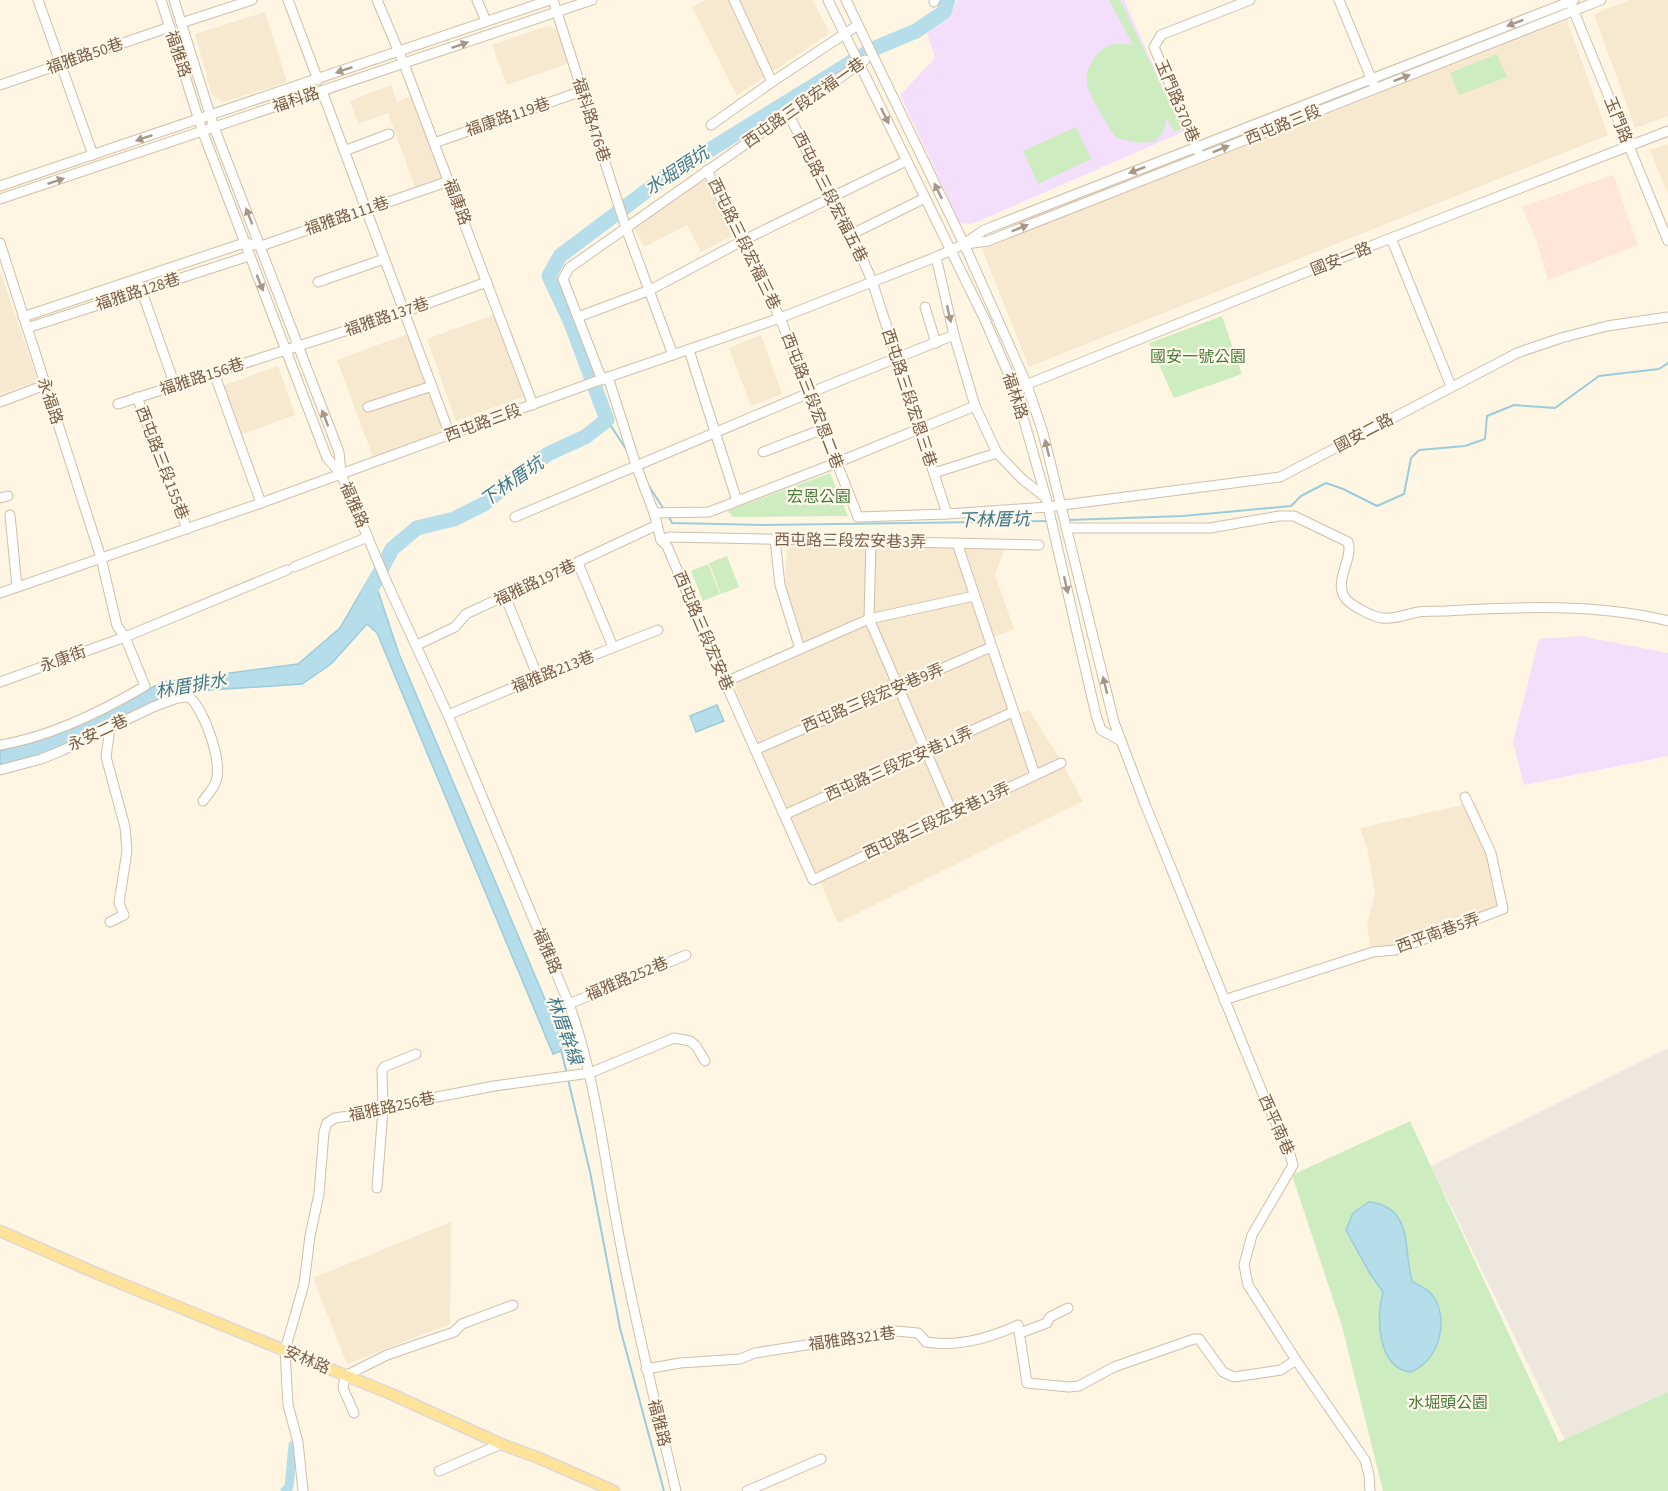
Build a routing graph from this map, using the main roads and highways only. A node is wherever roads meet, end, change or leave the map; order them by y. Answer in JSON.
{"nodes":[{"id":1,"x":0,"y":1231,"type":"edge"},
{"id":2,"x":614,"y":1491,"type":"edge"}],
"edges":[{"from":1,"to":2,"type":"main road","name":"安林路"}]}
